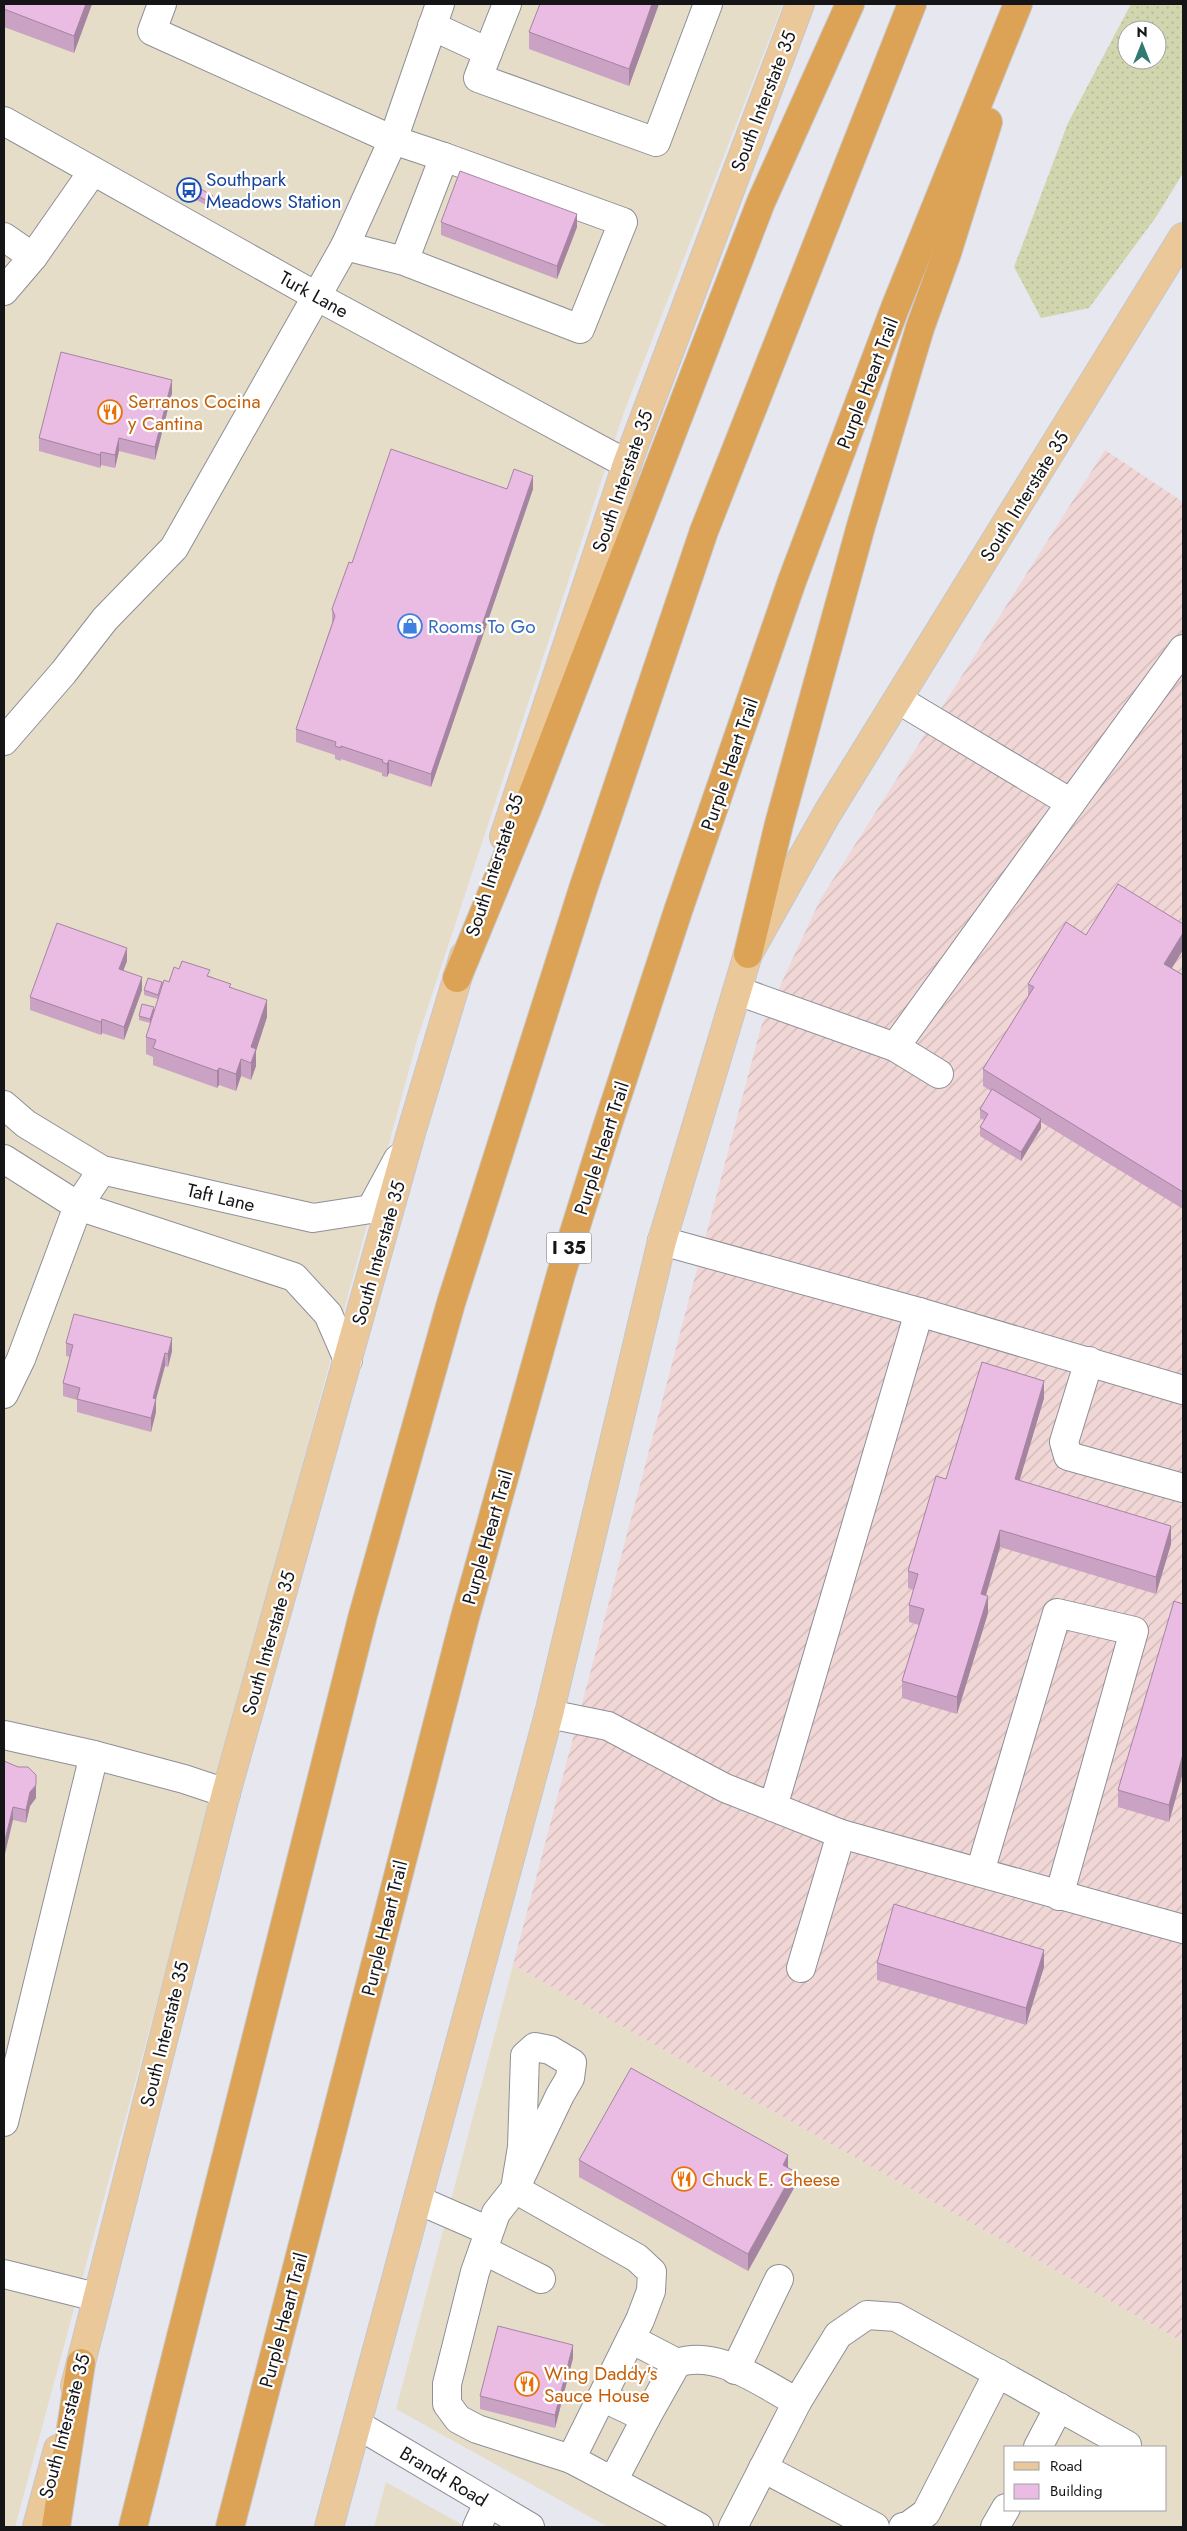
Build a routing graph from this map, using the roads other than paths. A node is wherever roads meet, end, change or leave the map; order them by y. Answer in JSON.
{"nodes":[{"id":1,"x":162,"y":4,"type":"edge"},
{"id":2,"x":507,"y":4,"type":"edge"},
{"id":3,"x":708,"y":4,"type":"edge"},
{"id":4,"x":800,"y":4,"type":"edge"},
{"id":5,"x":850,"y":4,"type":"edge"},
{"id":6,"x":912,"y":4,"type":"edge"},
{"id":7,"x":1018,"y":4,"type":"edge"},
{"id":8,"x":1025,"y":4,"type":"edge"},
{"id":9,"x":436,"y":15,"type":"edge"},
{"id":10,"x":488,"y":52,"type":"junction"},
{"id":11,"x":4,"y":121,"type":"edge"},
{"id":12,"x":392,"y":140,"type":"junction"},
{"id":13,"x":444,"y":157,"type":"junction"},
{"id":14,"x":93,"y":171,"type":"junction"},
{"id":15,"x":4,"y":236,"type":"edge"},
{"id":16,"x":1183,"y":237,"type":"edge"},
{"id":17,"x":345,"y":246,"type":"junction"},
{"id":18,"x":33,"y":257,"type":"junction"},
{"id":19,"x":404,"y":261,"type":"junction"},
{"id":20,"x":4,"y":291,"type":"edge"},
{"id":21,"x":316,"y":296,"type":"junction"},
{"id":22,"x":627,"y":464,"type":"junction"},
{"id":23,"x":1183,"y":649,"type":"edge"},
{"id":24,"x":899,"y":700,"type":"junction"},
{"id":25,"x":4,"y":741,"type":"edge"},
{"id":26,"x":1071,"y":803,"type":"junction"},
{"id":27,"x":748,"y":954,"type":"junction"},
{"id":28,"x":457,"y":978,"type":"junction"},
{"id":29,"x":738,"y":991,"type":"junction"},
{"id":30,"x":896,"y":1047,"type":"junction"},
{"id":31,"x":939,"y":1074,"type":"dead end"},
{"id":32,"x":4,"y":1105,"type":"edge"},
{"id":33,"x":411,"y":1133,"type":"junction"},
{"id":34,"x":4,"y":1159,"type":"edge"},
{"id":35,"x":102,"y":1170,"type":"junction"},
{"id":36,"x":78,"y":1206,"type":"junction"},
{"id":37,"x":662,"y":1241,"type":"junction"},
{"id":38,"x":919,"y":1312,"type":"junction"},
{"id":39,"x":348,"y":1360,"type":"junction"},
{"id":40,"x":1089,"y":1361,"type":"junction"},
{"id":41,"x":1183,"y":1390,"type":"edge"},
{"id":42,"x":4,"y":1394,"type":"edge"},
{"id":43,"x":1183,"y":1488,"type":"edge"},
{"id":44,"x":549,"y":1714,"type":"junction"},
{"id":45,"x":4,"y":1735,"type":"edge"},
{"id":46,"x":94,"y":1755,"type":"junction"},
{"id":47,"x":226,"y":1793,"type":"junction"},
{"id":48,"x":774,"y":1807,"type":"junction"},
{"id":49,"x":841,"y":1834,"type":"junction"},
{"id":50,"x":980,"y":1872,"type":"junction"},
{"id":51,"x":1059,"y":1896,"type":"junction"},
{"id":52,"x":1183,"y":1929,"type":"edge"},
{"id":53,"x":801,"y":1968,"type":"dead end"},
{"id":54,"x":4,"y":2122,"type":"edge"},
{"id":55,"x":418,"y":2200,"type":"junction"},
{"id":56,"x":486,"y":2241,"type":"junction"},
{"id":57,"x":4,"y":2274,"type":"edge"},
{"id":58,"x":541,"y":2279,"type":"dead end"},
{"id":59,"x":779,"y":2280,"type":"dead end"},
{"id":60,"x":96,"y":2298,"type":"junction"},
{"id":61,"x":631,"y":2339,"type":"junction"},
{"id":62,"x":81,"y":2363,"type":"junction"},
{"id":63,"x":677,"y":2363,"type":"junction"},
{"id":64,"x":735,"y":2370,"type":"junction"},
{"id":65,"x":998,"y":2373,"type":"junction"},
{"id":66,"x":602,"y":2397,"type":"junction"},
{"id":67,"x":797,"y":2402,"type":"junction"},
{"id":68,"x":1059,"y":2407,"type":"junction"},
{"id":69,"x":646,"y":2418,"type":"junction"},
{"id":70,"x":358,"y":2425,"type":"junction"},
{"id":71,"x":1127,"y":2444,"type":"dead end"},
{"id":72,"x":1039,"y":2446,"type":"edge"},
{"id":73,"x":571,"y":2459,"type":"junction"},
{"id":74,"x":763,"y":2468,"type":"junction"},
{"id":75,"x":613,"y":2481,"type":"junction"},
{"id":76,"x":1004,"y":2511,"type":"edge"},
{"id":77,"x":482,"y":2515,"type":"edge"},
{"id":78,"x":38,"y":2527,"type":"edge"},
{"id":79,"x":56,"y":2527,"type":"edge"},
{"id":80,"x":133,"y":2527,"type":"edge"},
{"id":81,"x":230,"y":2527,"type":"edge"},
{"id":82,"x":329,"y":2527,"type":"edge"},
{"id":83,"x":530,"y":2527,"type":"edge"},
{"id":84,"x":699,"y":2527,"type":"edge"},
{"id":85,"x":733,"y":2527,"type":"edge"},
{"id":86,"x":875,"y":2527,"type":"edge"},
{"id":87,"x":903,"y":2527,"type":"edge"},
{"id":88,"x":995,"y":2527,"type":"edge"}],
"edges":[{"from":1,"to":12,"type":"street"},
{"from":2,"to":10,"type":"street"},
{"from":3,"to":10,"type":"street"},
{"from":4,"to":22,"type":"main road","name":"South Interstate 35"},
{"from":5,"to":28,"type":"highway"},
{"from":6,"to":80,"type":"highway"},
{"from":7,"to":81,"type":"highway","name":"Purple Heart Trail","number":"I 35"},
{"from":8,"to":27,"type":"highway"},
{"from":9,"to":10,"type":"street"},
{"from":9,"to":12,"type":"street"},
{"from":11,"to":14,"type":"street","name":"Turk Lane"},
{"from":12,"to":13,"type":"street"},
{"from":12,"to":17,"type":"street"},
{"from":13,"to":19,"type":"street"},
{"from":13,"to":19,"type":"street"},
{"from":14,"to":18,"type":"street"},
{"from":14,"to":21,"type":"street","name":"Turk Lane"},
{"from":15,"to":18,"type":"street"},
{"from":16,"to":24,"type":"main road","name":"South Interstate 35"},
{"from":17,"to":19,"type":"street"},
{"from":17,"to":21,"type":"street"},
{"from":18,"to":20,"type":"street"},
{"from":21,"to":22,"type":"street","name":"Turk Lane"},
{"from":21,"to":25,"type":"street"},
{"from":22,"to":28,"type":"main road","name":"South Interstate 35"},
{"from":23,"to":26,"type":"street"},
{"from":24,"to":26,"type":"street"},
{"from":24,"to":27,"type":"main road","name":"South Interstate 35"},
{"from":26,"to":30,"type":"street"},
{"from":27,"to":29,"type":"main road","name":"South Interstate 35"},
{"from":28,"to":33,"type":"main road","name":"South Interstate 35"},
{"from":29,"to":30,"type":"street"},
{"from":29,"to":37,"type":"main road","name":"South Interstate 35"},
{"from":30,"to":31,"type":"street"},
{"from":32,"to":35,"type":"street","name":"Taft Lane"},
{"from":33,"to":35,"type":"street","name":"Taft Lane"},
{"from":33,"to":39,"type":"main road","name":"South Interstate 35"},
{"from":34,"to":36,"type":"street"},
{"from":35,"to":36,"type":"street"},
{"from":36,"to":39,"type":"street"},
{"from":36,"to":42,"type":"street"},
{"from":37,"to":38,"type":"street"},
{"from":37,"to":44,"type":"main road","name":"South Interstate 35"},
{"from":38,"to":40,"type":"street"},
{"from":38,"to":48,"type":"street"},
{"from":39,"to":47,"type":"main road","name":"South Interstate 35"},
{"from":40,"to":41,"type":"street"},
{"from":40,"to":43,"type":"street"},
{"from":44,"to":48,"type":"street"},
{"from":44,"to":55,"type":"main road","name":"South Interstate 35"},
{"from":45,"to":46,"type":"street"},
{"from":46,"to":47,"type":"street"},
{"from":46,"to":54,"type":"street"},
{"from":47,"to":60,"type":"main road","name":"South Interstate 35"},
{"from":48,"to":49,"type":"street"},
{"from":49,"to":50,"type":"street"},
{"from":49,"to":53,"type":"street"},
{"from":50,"to":51,"type":"street"},
{"from":50,"to":51,"type":"street"},
{"from":51,"to":52,"type":"street"},
{"from":55,"to":56,"type":"street"},
{"from":55,"to":70,"type":"main road","name":"South Interstate 35"},
{"from":56,"to":58,"type":"street"},
{"from":56,"to":61,"type":"street"},
{"from":56,"to":73,"type":"street"},
{"from":57,"to":60,"type":"street"},
{"from":59,"to":64,"type":"street"},
{"from":60,"to":62,"type":"main road","name":"South Interstate 35"},
{"from":61,"to":63,"type":"street"},
{"from":61,"to":66,"type":"street"},
{"from":62,"to":78,"type":"main road","name":"South Interstate 35"},
{"from":62,"to":79,"type":"highway"},
{"from":63,"to":64,"type":"street"},
{"from":63,"to":69,"type":"street"},
{"from":64,"to":67,"type":"street"},
{"from":65,"to":67,"type":"street"},
{"from":65,"to":68,"type":"street"},
{"from":65,"to":87,"type":"street"},
{"from":66,"to":69,"type":"street"},
{"from":66,"to":73,"type":"street"},
{"from":67,"to":74,"type":"street"},
{"from":68,"to":71,"type":"street"},
{"from":68,"to":72,"type":"street"},
{"from":69,"to":75,"type":"street"},
{"from":70,"to":77,"type":"street","name":"Brandt Road"},
{"from":70,"to":82,"type":"main road","name":"South Interstate 35"},
{"from":73,"to":75,"type":"street"},
{"from":74,"to":85,"type":"street"},
{"from":74,"to":86,"type":"street"},
{"from":75,"to":84,"type":"street"},
{"from":76,"to":88,"type":"street"},
{"from":77,"to":83,"type":"street","name":"Brandt Road"}]}
